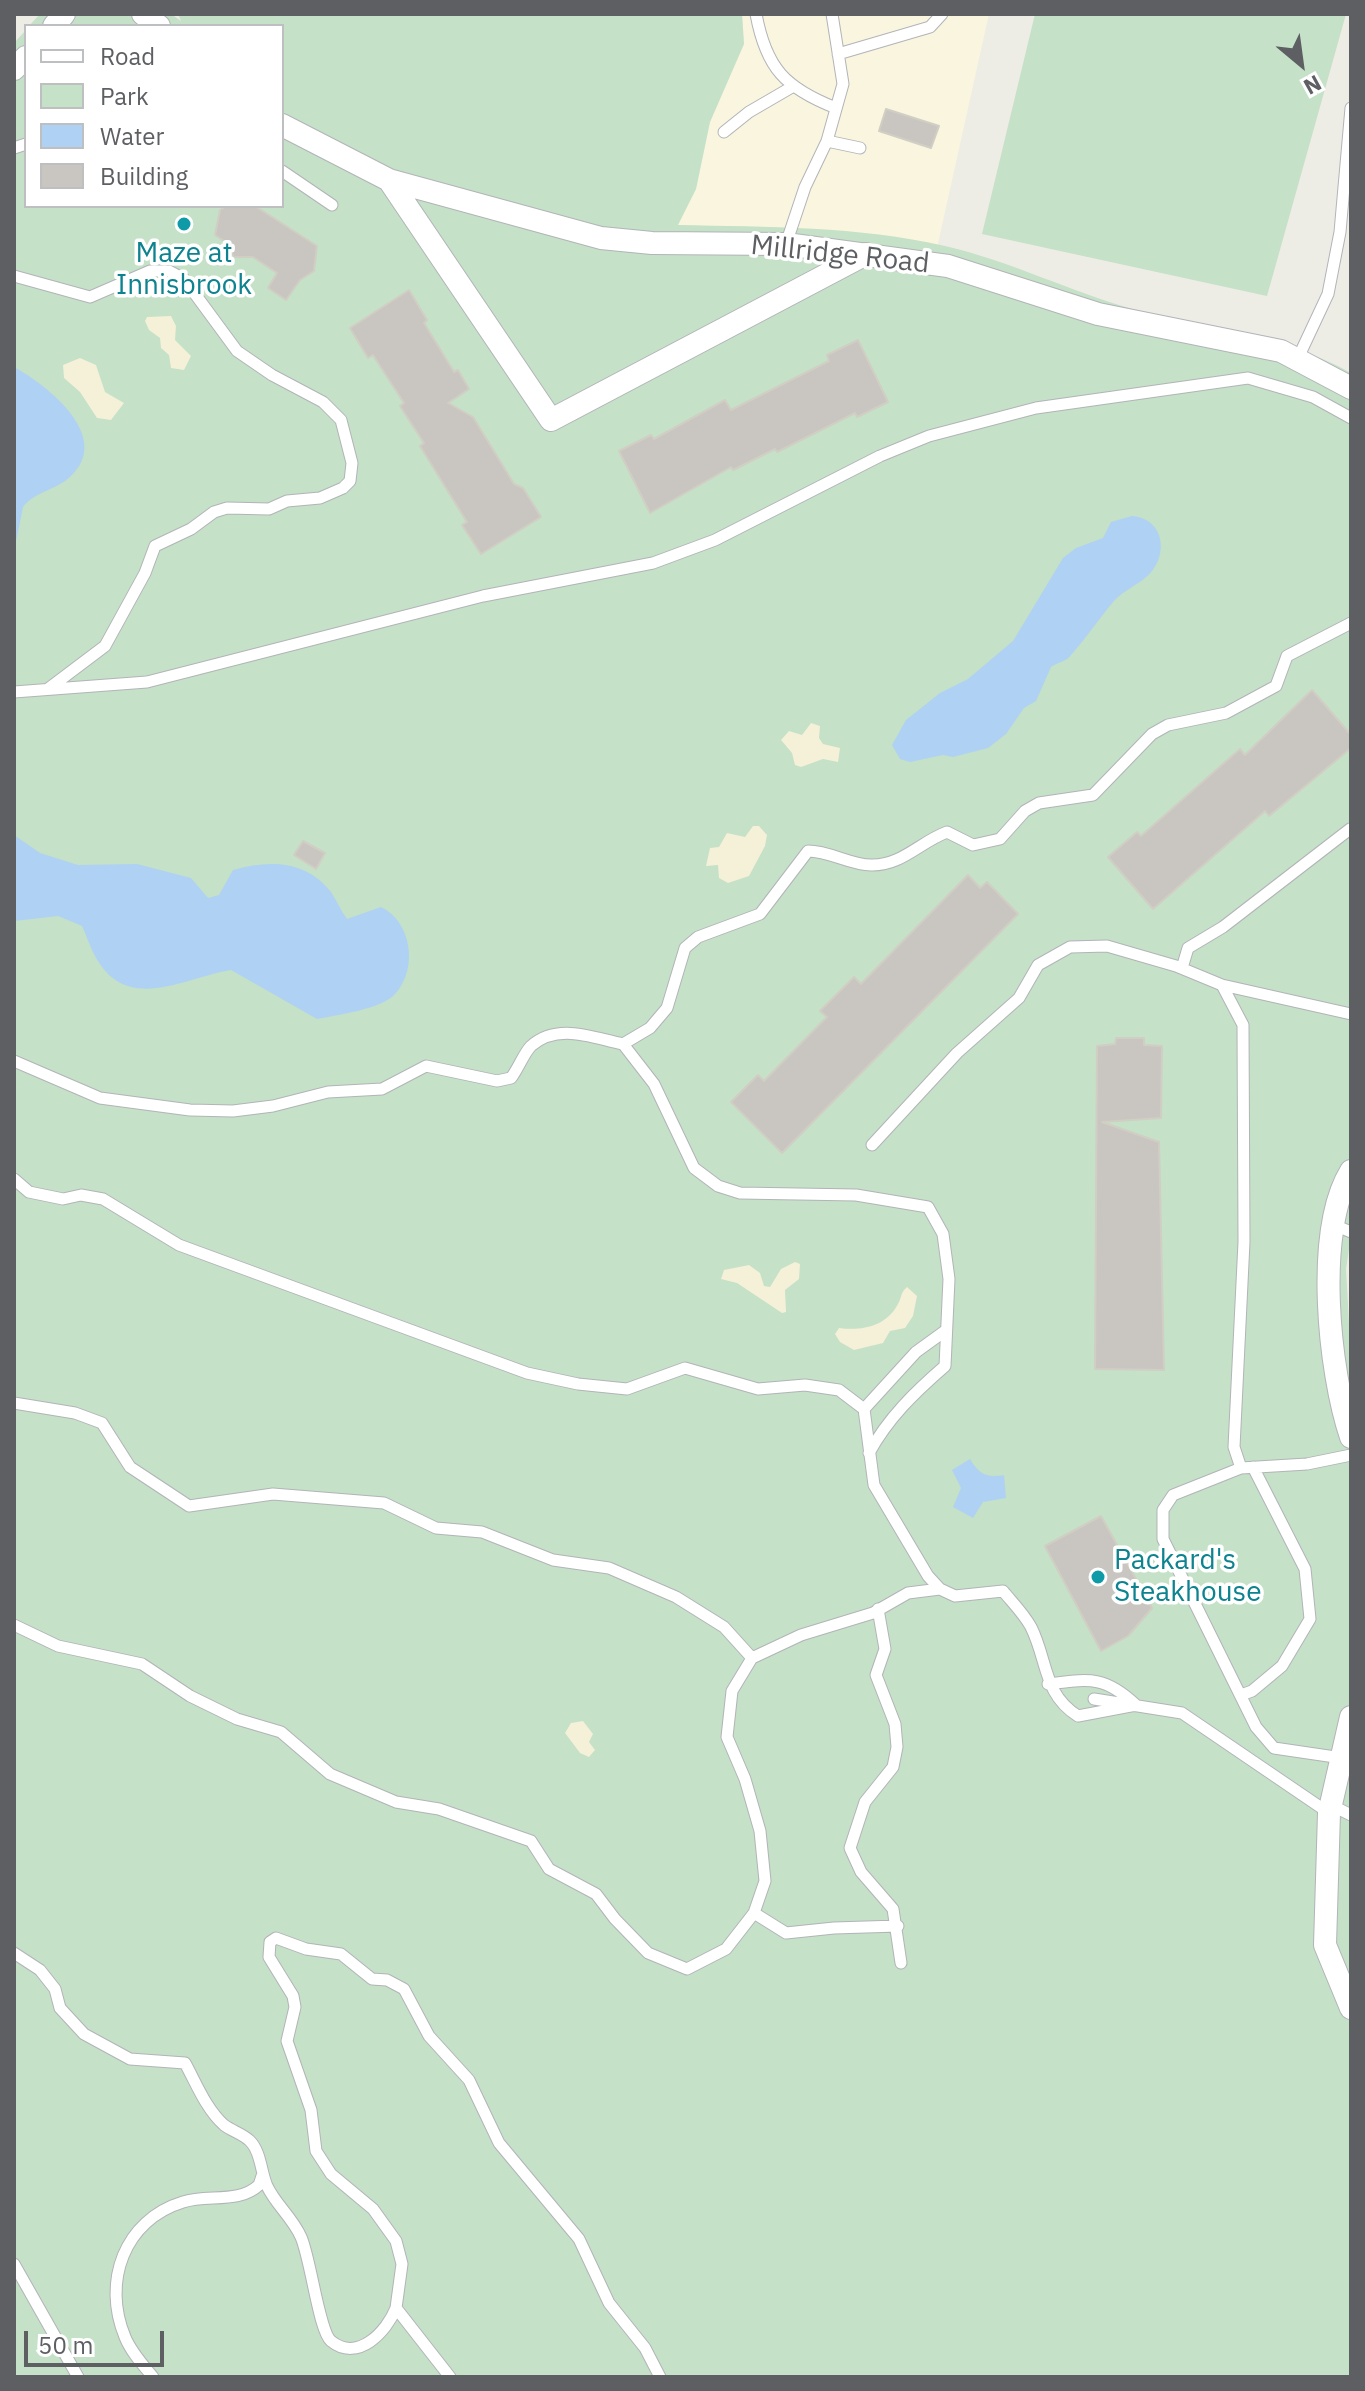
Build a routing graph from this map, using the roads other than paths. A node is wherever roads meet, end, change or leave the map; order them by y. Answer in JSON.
{"nodes":[{"id":1,"x":756,"y":14,"type":"edge"},
{"id":2,"x":832,"y":14,"type":"edge"},
{"id":3,"x":942,"y":14,"type":"edge"},
{"id":4,"x":838,"y":54,"type":"junction"},
{"id":5,"x":792,"y":87,"type":"junction"},
{"id":6,"x":836,"y":108,"type":"junction"},
{"id":7,"x":1351,"y":108,"type":"edge"},
{"id":8,"x":284,"y":126,"type":"edge"},
{"id":9,"x":724,"y":132,"type":"dead end"},
{"id":10,"x":827,"y":141,"type":"junction"},
{"id":11,"x":860,"y":148,"type":"dead end"},
{"id":12,"x":284,"y":172,"type":"edge"},
{"id":13,"x":389,"y":180,"type":"junction"},
{"id":14,"x":332,"y":205,"type":"dead end"},
{"id":15,"x":786,"y":244,"type":"junction"},
{"id":16,"x":866,"y":254,"type":"junction"},
{"id":17,"x":14,"y":276,"type":"edge"},
{"id":18,"x":1298,"y":358,"type":"junction"},
{"id":19,"x":1351,"y":388,"type":"edge"},
{"id":20,"x":1351,"y":418,"type":"edge"},
{"id":21,"x":1351,"y":623,"type":"edge"},
{"id":22,"x":47,"y":689,"type":"junction"},
{"id":23,"x":14,"y":692,"type":"edge"},
{"id":24,"x":1350,"y":829,"type":"edge"},
{"id":25,"x":1182,"y":968,"type":"junction"},
{"id":26,"x":1222,"y":985,"type":"junction"},
{"id":27,"x":1351,"y":1014,"type":"edge"},
{"id":28,"x":623,"y":1044,"type":"junction"},
{"id":29,"x":14,"y":1061,"type":"edge"},
{"id":30,"x":872,"y":1145,"type":"dead end"},
{"id":31,"x":1351,"y":1171,"type":"edge"},
{"id":32,"x":14,"y":1179,"type":"edge"},
{"id":33,"x":1343,"y":1228,"type":"edge"},
{"id":34,"x":945,"y":1331,"type":"junction"},
{"id":35,"x":14,"y":1403,"type":"edge"},
{"id":36,"x":864,"y":1409,"type":"junction"},
{"id":37,"x":1351,"y":1437,"type":"edge"},
{"id":38,"x":869,"y":1453,"type":"junction"},
{"id":39,"x":1351,"y":1455,"type":"edge"},
{"id":40,"x":1247,"y":1467,"type":"junction"},
{"id":41,"x":940,"y":1589,"type":"junction"},
{"id":42,"x":878,"y":1609,"type":"junction"},
{"id":43,"x":14,"y":1625,"type":"edge"},
{"id":44,"x":752,"y":1658,"type":"junction"},
{"id":45,"x":1048,"y":1684,"type":"junction"},
{"id":46,"x":1241,"y":1695,"type":"junction"},
{"id":47,"x":1094,"y":1699,"type":"dead end"},
{"id":48,"x":1136,"y":1705,"type":"junction"},
{"id":49,"x":1351,"y":1717,"type":"edge"},
{"id":50,"x":1342,"y":1758,"type":"junction"},
{"id":51,"x":1337,"y":1811,"type":"edge"},
{"id":52,"x":754,"y":1913,"type":"junction"},
{"id":53,"x":898,"y":1926,"type":"junction"},
{"id":54,"x":14,"y":1953,"type":"edge"},
{"id":55,"x":901,"y":1963,"type":"dead end"},
{"id":56,"x":1351,"y":2008,"type":"edge"},
{"id":57,"x":262,"y":2176,"type":"junction"},
{"id":58,"x":14,"y":2264,"type":"edge"},
{"id":59,"x":396,"y":2308,"type":"junction"},
{"id":60,"x":78,"y":2377,"type":"edge"},
{"id":61,"x":153,"y":2377,"type":"edge"},
{"id":62,"x":450,"y":2377,"type":"edge"},
{"id":63,"x":660,"y":2377,"type":"edge"}],
"edges":[{"from":1,"to":5,"type":"lane"},
{"from":2,"to":4,"type":"lane"},
{"from":3,"to":4,"type":"lane"},
{"from":4,"to":6,"type":"lane"},
{"from":5,"to":6,"type":"lane"},
{"from":5,"to":9,"type":"lane"},
{"from":6,"to":10,"type":"lane"},
{"from":7,"to":18,"type":"lane"},
{"from":8,"to":13,"type":"street","name":"Millridge Road"},
{"from":10,"to":11,"type":"lane"},
{"from":10,"to":15,"type":"lane"},
{"from":12,"to":14,"type":"lane"},
{"from":13,"to":15,"type":"street","name":"Millridge Road"},
{"from":13,"to":16,"type":"street"},
{"from":15,"to":16,"type":"street","name":"Millridge Road"},
{"from":16,"to":18,"type":"street","name":"Millridge Road"},
{"from":17,"to":22,"type":"lane"},
{"from":18,"to":19,"type":"street","name":"Millridge Road"},
{"from":20,"to":22,"type":"lane"},
{"from":21,"to":28,"type":"lane"},
{"from":22,"to":23,"type":"lane"},
{"from":24,"to":25,"type":"lane"},
{"from":25,"to":26,"type":"lane"},
{"from":25,"to":30,"type":"lane"},
{"from":26,"to":27,"type":"lane"},
{"from":26,"to":40,"type":"lane"},
{"from":28,"to":29,"type":"lane"},
{"from":28,"to":34,"type":"lane"},
{"from":31,"to":33,"type":"street"},
{"from":32,"to":36,"type":"lane"},
{"from":33,"to":37,"type":"street"},
{"from":34,"to":36,"type":"lane"},
{"from":34,"to":38,"type":"lane"},
{"from":35,"to":44,"type":"lane"},
{"from":36,"to":38,"type":"lane"},
{"from":38,"to":41,"type":"lane"},
{"from":39,"to":40,"type":"lane"},
{"from":40,"to":46,"type":"lane"},
{"from":40,"to":46,"type":"lane"},
{"from":41,"to":42,"type":"lane"},
{"from":41,"to":45,"type":"lane"},
{"from":42,"to":44,"type":"lane"},
{"from":42,"to":53,"type":"lane"},
{"from":43,"to":52,"type":"lane"},
{"from":44,"to":52,"type":"lane"},
{"from":45,"to":48,"type":"lane"},
{"from":45,"to":48,"type":"lane"},
{"from":46,"to":50,"type":"lane"},
{"from":47,"to":48,"type":"lane"},
{"from":48,"to":51,"type":"lane"},
{"from":49,"to":50,"type":"street"},
{"from":50,"to":51,"type":"street"},
{"from":51,"to":56,"type":"street"},
{"from":52,"to":53,"type":"lane"},
{"from":53,"to":55,"type":"lane"},
{"from":54,"to":57,"type":"lane"},
{"from":57,"to":59,"type":"lane"},
{"from":57,"to":61,"type":"lane"},
{"from":58,"to":60,"type":"lane"},
{"from":59,"to":62,"type":"lane"},
{"from":59,"to":63,"type":"lane"}]}
